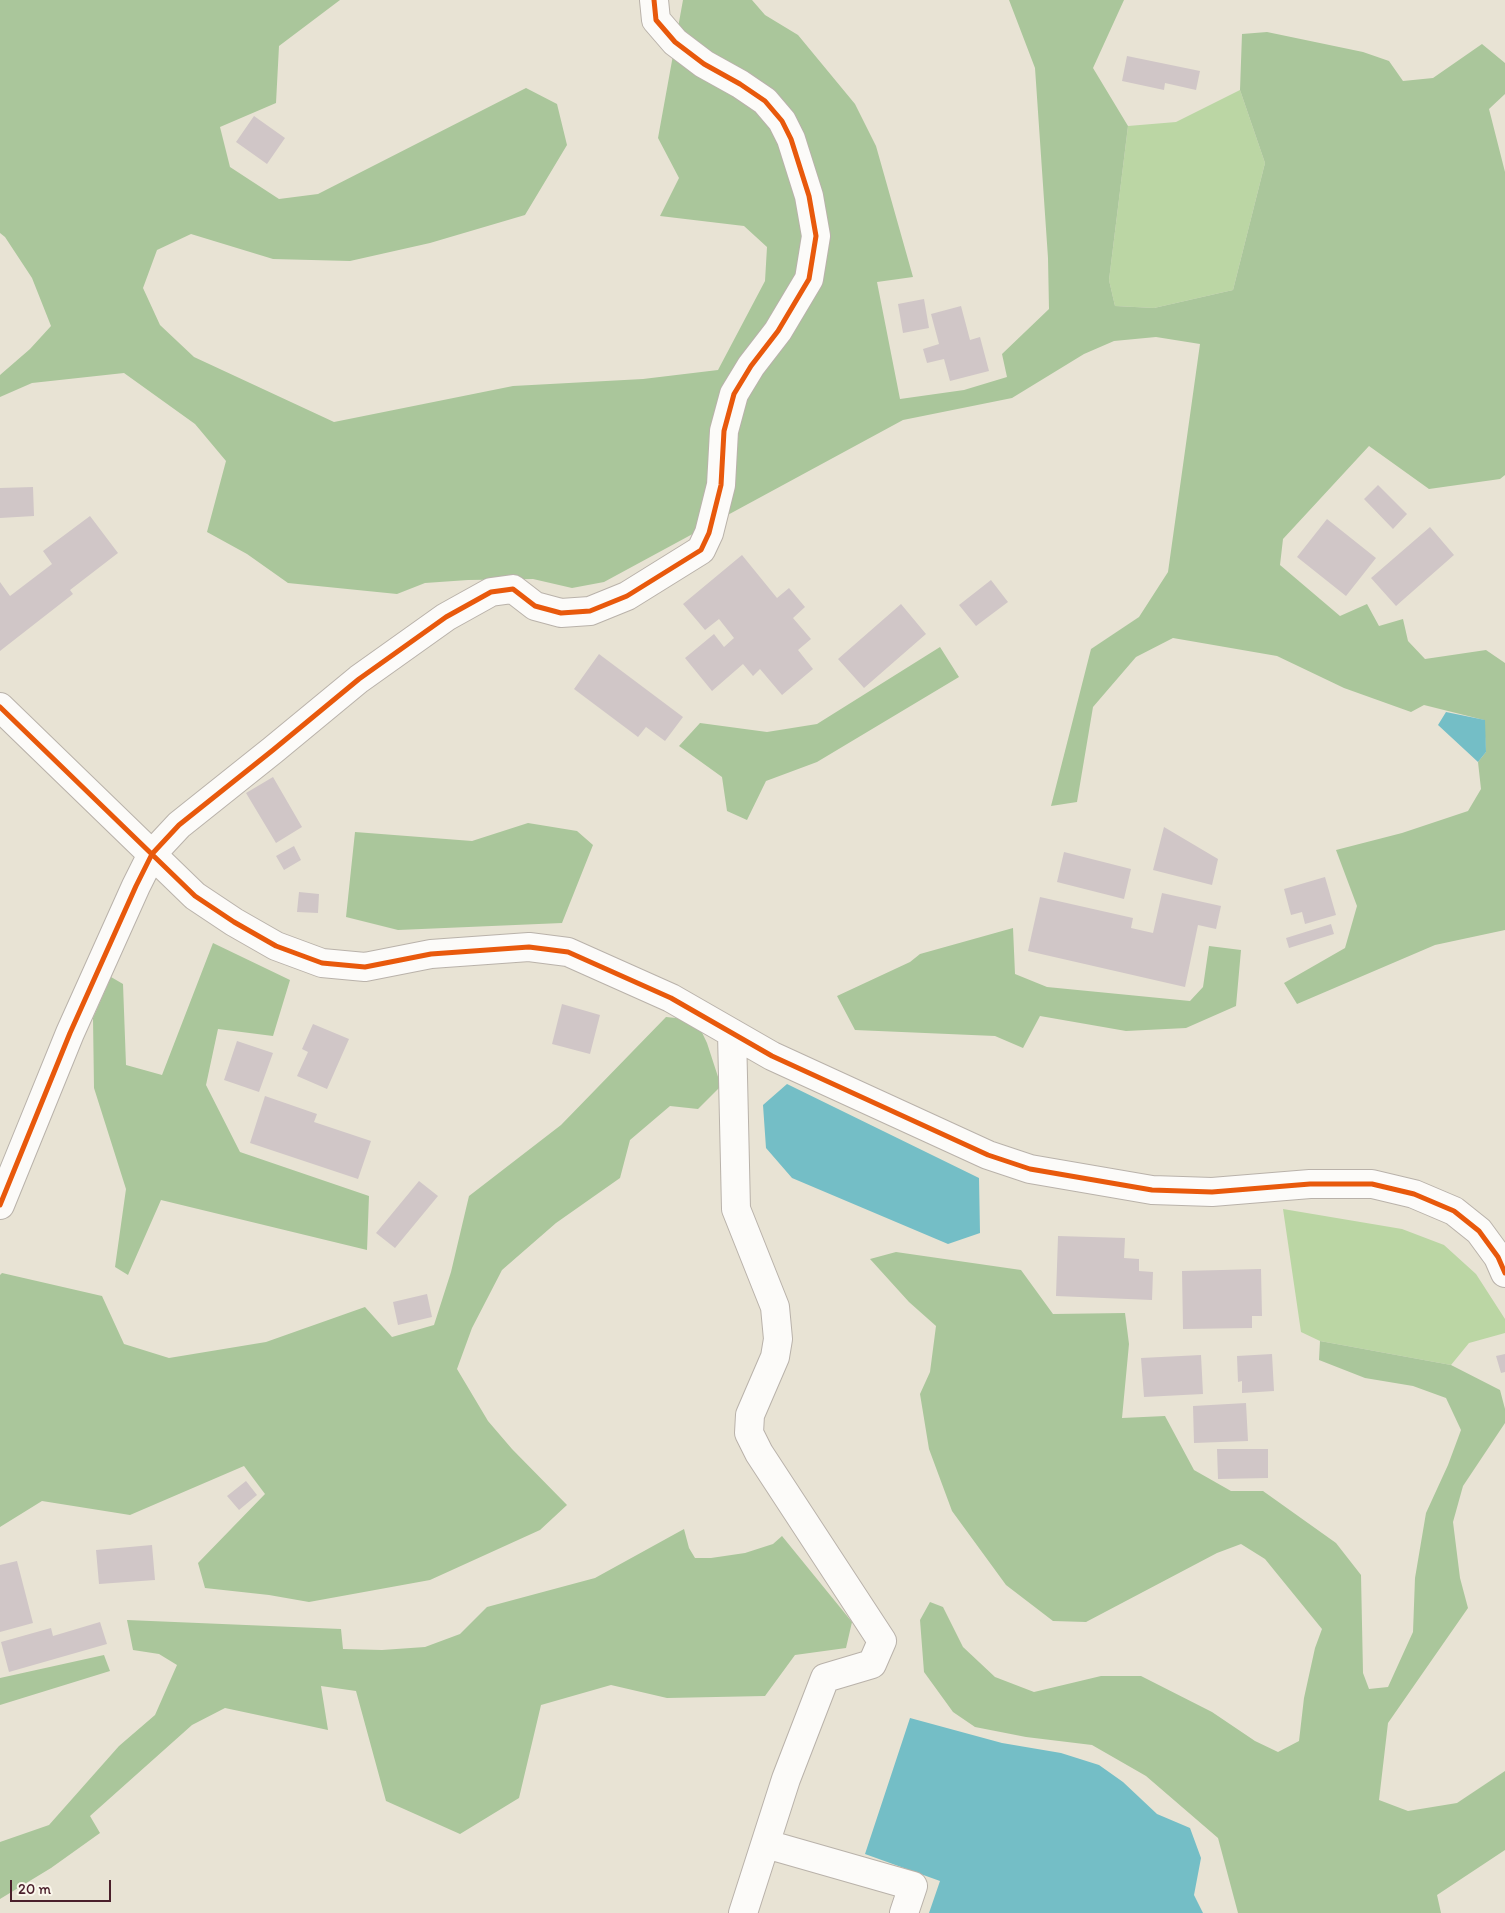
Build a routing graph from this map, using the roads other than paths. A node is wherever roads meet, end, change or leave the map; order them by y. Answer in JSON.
{"nodes":[{"id":1,"x":654,"y":0,"type":"edge"},
{"id":2,"x":0,"y":707,"type":"edge"},
{"id":3,"x":152,"y":854,"type":"junction"},
{"id":4,"x":732,"y":1033,"type":"junction"},
{"id":5,"x":0,"y":1205,"type":"edge"},
{"id":6,"x":1505,"y":1273,"type":"edge"},
{"id":7,"x":766,"y":1844,"type":"junction"},
{"id":8,"x":743,"y":1913,"type":"edge"},
{"id":9,"x":904,"y":1913,"type":"edge"}],
"edges":[{"from":1,"to":3,"type":"street"},
{"from":2,"to":3,"type":"street"},
{"from":3,"to":4,"type":"street"},
{"from":3,"to":5,"type":"street"},
{"from":4,"to":6,"type":"street"},
{"from":4,"to":7,"type":"street"},
{"from":7,"to":8,"type":"street"},
{"from":7,"to":9,"type":"street"}]}
